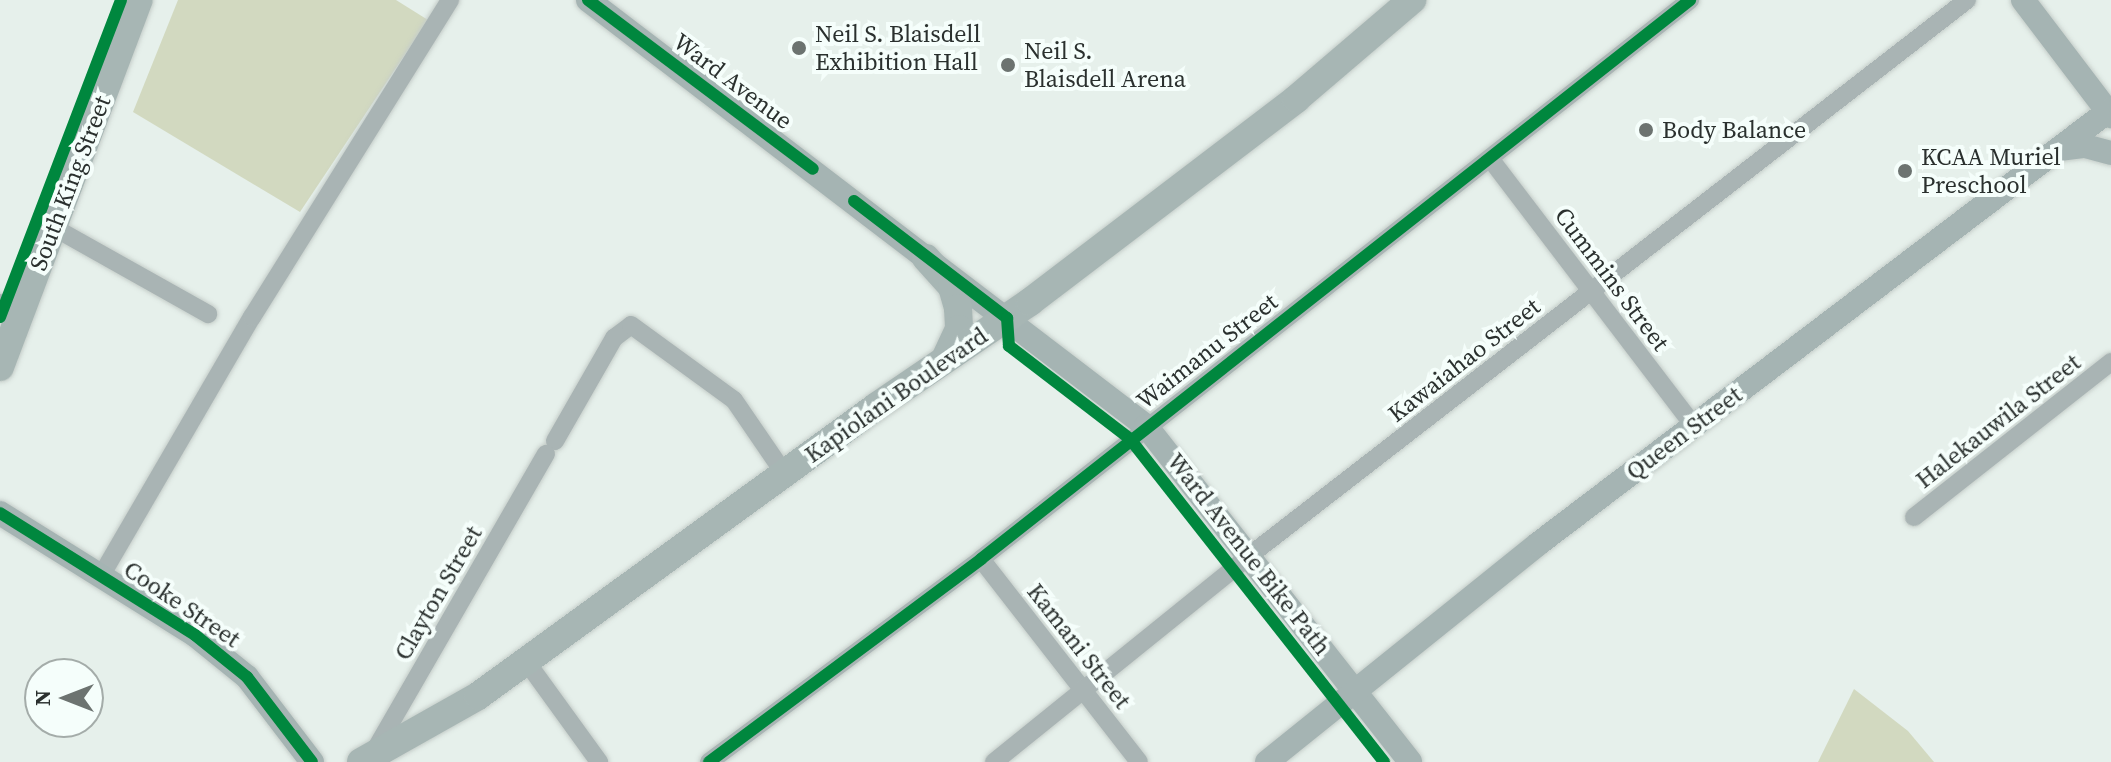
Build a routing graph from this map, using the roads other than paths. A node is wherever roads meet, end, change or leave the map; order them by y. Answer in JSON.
{"nodes":[{"id":1,"x":139,"y":0,"type":"edge"},
{"id":2,"x":450,"y":0,"type":"edge"},
{"id":3,"x":588,"y":0,"type":"edge"},
{"id":4,"x":1412,"y":0,"type":"edge"},
{"id":5,"x":1690,"y":0,"type":"edge"},
{"id":6,"x":1967,"y":0,"type":"edge"},
{"id":7,"x":2023,"y":0,"type":"edge"},
{"id":8,"x":2110,"y":109,"type":"edge"},
{"id":9,"x":2057,"y":149,"type":"junction"},
{"id":10,"x":2111,"y":153,"type":"edge"},
{"id":11,"x":1492,"y":161,"type":"junction"},
{"id":12,"x":53,"y":227,"type":"junction"},
{"id":13,"x":926,"y":258,"type":"junction"},
{"id":14,"x":1589,"y":293,"type":"junction"},
{"id":15,"x":10,"y":309,"type":"edge"},
{"id":16,"x":208,"y":314,"type":"dead end"},
{"id":17,"x":1007,"y":318,"type":"junction"},
{"id":18,"x":945,"y":359,"type":"junction"},
{"id":19,"x":2111,"y":362,"type":"edge"},
{"id":20,"x":0,"y":367,"type":"edge"},
{"id":21,"x":1146,"y":426,"type":"junction"},
{"id":22,"x":1694,"y":426,"type":"junction"},
{"id":23,"x":784,"y":473,"type":"junction"},
{"id":24,"x":0,"y":513,"type":"edge"},
{"id":25,"x":1914,"y":517,"type":"dead end"},
{"id":26,"x":1249,"y":556,"type":"junction"},
{"id":27,"x":981,"y":559,"type":"junction"},
{"id":28,"x":101,"y":576,"type":"junction"},
{"id":29,"x":526,"y":661,"type":"junction"},
{"id":30,"x":1085,"y":690,"type":"junction"},
{"id":31,"x":1354,"y":691,"type":"junction"},
{"id":32,"x":366,"y":759,"type":"edge"},
{"id":33,"x":312,"y":762,"type":"edge"},
{"id":34,"x":599,"y":762,"type":"edge"},
{"id":35,"x":709,"y":762,"type":"edge"},
{"id":36,"x":994,"y":762,"type":"edge"},
{"id":37,"x":1139,"y":762,"type":"edge"},
{"id":38,"x":1267,"y":762,"type":"edge"},
{"id":39,"x":1410,"y":762,"type":"edge"}],
"edges":[{"from":1,"to":12,"type":"main road","name":"South King Street"},
{"from":2,"to":28,"type":"street"},
{"from":3,"to":13,"type":"street","name":"Ward Avenue"},
{"from":4,"to":17,"type":"main road","name":"Kapiolani Boulevard"},
{"from":5,"to":11,"type":"street","name":"Waimanu Street"},
{"from":6,"to":14,"type":"street","name":"Kawaiahao Street"},
{"from":7,"to":8,"type":"street"},
{"from":8,"to":9,"type":"street","name":"Queen Street"},
{"from":9,"to":10,"type":"street"},
{"from":9,"to":22,"type":"street","name":"Queen Street"},
{"from":11,"to":14,"type":"street","name":"Cummins Street"},
{"from":11,"to":21,"type":"street","name":"Waimanu Street"},
{"from":12,"to":15,"type":"main road","name":"South King Street"},
{"from":12,"to":16,"type":"street"},
{"from":13,"to":17,"type":"street","name":"Ward Avenue"},
{"from":13,"to":18,"type":"main road"},
{"from":14,"to":22,"type":"street","name":"Cummins Street"},
{"from":14,"to":26,"type":"street","name":"Kawaiahao Street"},
{"from":15,"to":20,"type":"main road","name":"South King Street"},
{"from":17,"to":18,"type":"main road","name":"Kapiolani Boulevard"},
{"from":17,"to":21,"type":"street","name":"Ward Avenue"},
{"from":18,"to":23,"type":"main road","name":"Kapiolani Boulevard"},
{"from":19,"to":25,"type":"street","name":"Halekauwila Street"},
{"from":21,"to":26,"type":"street","name":"Ward Avenue"},
{"from":21,"to":27,"type":"street","name":"Waimanu Street"},
{"from":22,"to":31,"type":"street","name":"Queen Street"},
{"from":23,"to":29,"type":"main road","name":"Kapiolani Boulevard"},
{"from":23,"to":32,"type":"street","name":"Clayton Street"},
{"from":24,"to":28,"type":"street","name":"Cooke Street"},
{"from":26,"to":30,"type":"street","name":"Kawaiahao Street"},
{"from":26,"to":31,"type":"street","name":"Ward Avenue"},
{"from":27,"to":30,"type":"street","name":"Kamani Street"},
{"from":27,"to":35,"type":"street","name":"Waimanu Street"},
{"from":28,"to":33,"type":"street","name":"Cooke Street"},
{"from":29,"to":32,"type":"main road","name":"Kapiolani Boulevard"},
{"from":29,"to":34,"type":"street"},
{"from":30,"to":36,"type":"street","name":"Kawaiahao Street"},
{"from":30,"to":37,"type":"street","name":"Kamani Street"},
{"from":31,"to":38,"type":"street","name":"Queen Street"},
{"from":31,"to":39,"type":"street","name":"Ward Avenue"}]}
